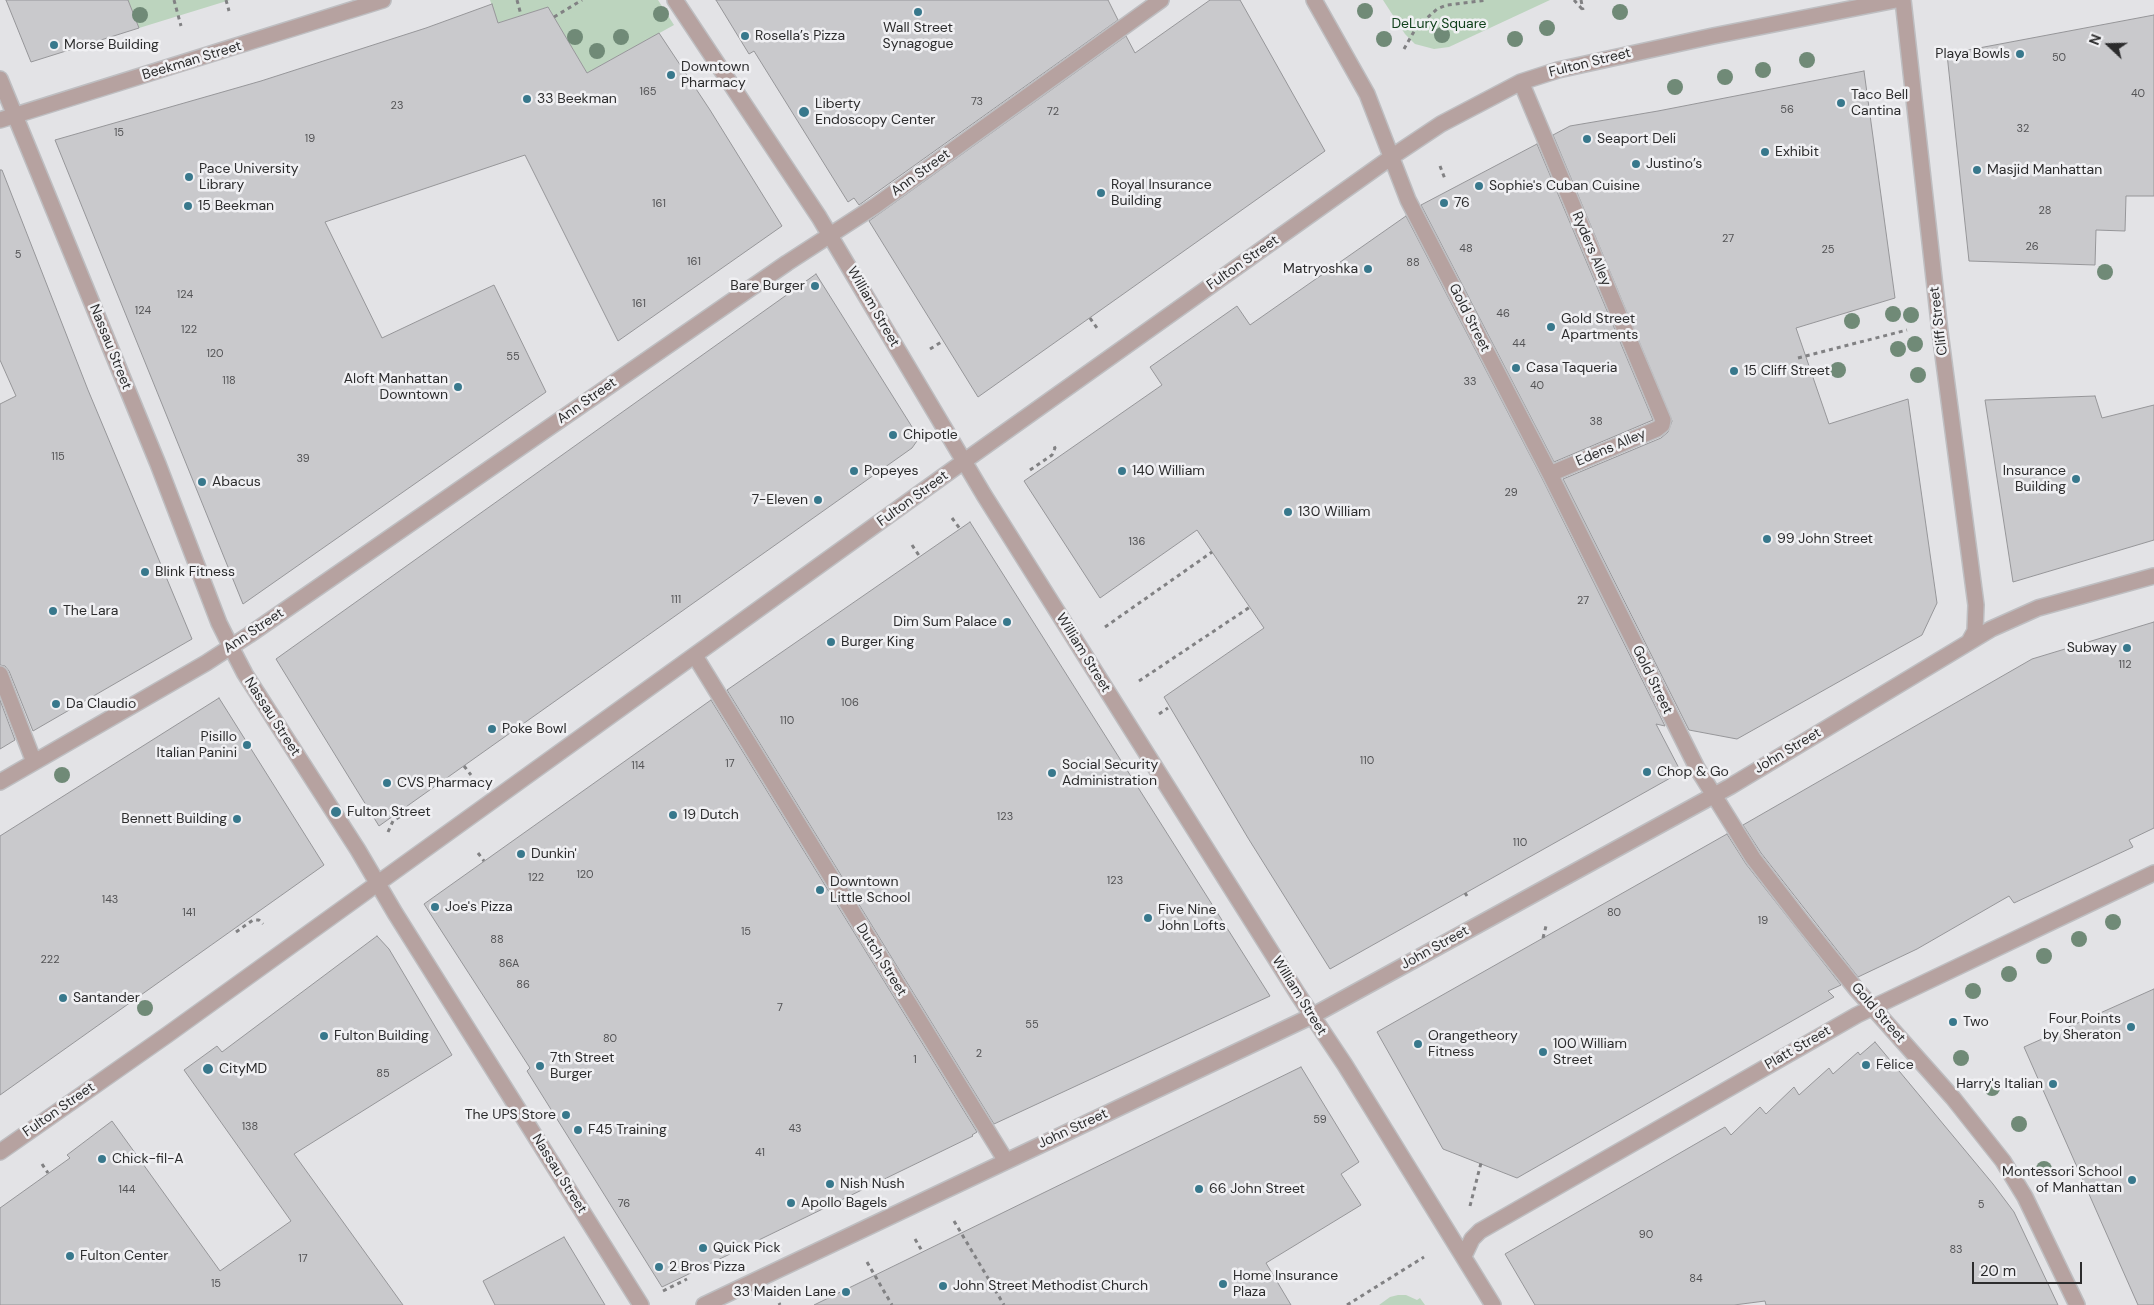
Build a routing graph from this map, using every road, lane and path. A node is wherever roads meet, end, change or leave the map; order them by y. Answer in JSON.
{"nodes":[{"id":1,"x":174,"y":0,"type":"edge"},
{"id":2,"x":226,"y":0,"type":"edge"},
{"id":3,"x":383,"y":0,"type":"edge"},
{"id":4,"x":517,"y":0,"type":"edge"},
{"id":5,"x":582,"y":0,"type":"edge"},
{"id":6,"x":675,"y":0,"type":"edge"},
{"id":7,"x":1161,"y":0,"type":"edge"},
{"id":8,"x":1314,"y":0,"type":"edge"},
{"id":9,"x":1488,"y":0,"type":"edge"},
{"id":10,"x":1574,"y":0,"type":"edge"},
{"id":11,"x":1581,"y":0,"type":"edge"},
{"id":12,"x":1896,"y":0,"type":"edge"},
{"id":13,"x":1903,"y":0,"type":"edge"},
{"id":14,"x":229,"y":11,"type":"dead end"},
{"id":15,"x":521,"y":15,"type":"dead end"},
{"id":16,"x":554,"y":17,"type":"dead end"},
{"id":17,"x":181,"y":26,"type":"dead end"},
{"id":18,"x":1404,"y":49,"type":"dead end"},
{"id":19,"x":0,"y":79,"type":"edge"},
{"id":20,"x":1521,"y":82,"type":"junction"},
{"id":21,"x":15,"y":116,"type":"junction"},
{"id":22,"x":0,"y":120,"type":"edge"},
{"id":23,"x":1392,"y":156,"type":"junction"},
{"id":24,"x":1440,"y":166,"type":"dead end"},
{"id":25,"x":1445,"y":179,"type":"dead end"},
{"id":26,"x":830,"y":235,"type":"junction"},
{"id":27,"x":1090,"y":318,"type":"dead end"},
{"id":28,"x":1097,"y":328,"type":"dead end"},
{"id":29,"x":1907,"y":330,"type":"dead end"},
{"id":30,"x":943,"y":341,"type":"dead end"},
{"id":31,"x":930,"y":349,"type":"dead end"},
{"id":32,"x":1798,"y":358,"type":"dead end"},
{"id":33,"x":1662,"y":415,"type":"joint"},
{"id":34,"x":1053,"y":444,"type":"dead end"},
{"id":35,"x":963,"y":462,"type":"junction"},
{"id":36,"x":1030,"y":470,"type":"dead end"},
{"id":37,"x":1550,"y":474,"type":"junction"},
{"id":38,"x":952,"y":518,"type":"dead end"},
{"id":39,"x":960,"y":529,"type":"dead end"},
{"id":40,"x":912,"y":545,"type":"dead end"},
{"id":41,"x":1212,"y":552,"type":"dead end"},
{"id":42,"x":920,"y":557,"type":"dead end"},
{"id":43,"x":2154,"y":576,"type":"edge"},
{"id":44,"x":1250,"y":607,"type":"dead end"},
{"id":45,"x":1105,"y":627,"type":"dead end"},
{"id":46,"x":1970,"y":640,"type":"junction"},
{"id":47,"x":231,"y":647,"type":"junction"},
{"id":48,"x":695,"y":656,"type":"junction"},
{"id":49,"x":0,"y":674,"type":"edge"},
{"id":50,"x":1139,"y":681,"type":"dead end"},
{"id":51,"x":1168,"y":708,"type":"dead end"},
{"id":52,"x":1159,"y":714,"type":"dead end"},
{"id":53,"x":34,"y":762,"type":"junction"},
{"id":54,"x":464,"y":766,"type":"dead end"},
{"id":55,"x":471,"y":775,"type":"dead end"},
{"id":56,"x":0,"y":782,"type":"edge"},
{"id":57,"x":1713,"y":796,"type":"junction"},
{"id":58,"x":416,"y":806,"type":"dead end"},
{"id":59,"x":388,"y":832,"type":"dead end"},
{"id":60,"x":478,"y":853,"type":"dead end"},
{"id":61,"x":484,"y":861,"type":"dead end"},
{"id":62,"x":2154,"y":873,"type":"edge"},
{"id":63,"x":378,"y":884,"type":"junction"},
{"id":64,"x":263,"y":924,"type":"dead end"},
{"id":65,"x":1546,"y":926,"type":"dead end"},
{"id":66,"x":236,"y":932,"type":"dead end"},
{"id":67,"x":1542,"y":938,"type":"dead end"},
{"id":68,"x":1872,"y":1006,"type":"junction"},
{"id":69,"x":1312,"y":1016,"type":"junction"},
{"id":70,"x":0,"y":1152,"type":"edge"},
{"id":71,"x":1006,"y":1160,"type":"junction"},
{"id":72,"x":42,"y":1164,"type":"dead end"},
{"id":73,"x":1482,"y":1164,"type":"dead end"},
{"id":74,"x":48,"y":1173,"type":"dead end"},
{"id":75,"x":1469,"y":1210,"type":"dead end"},
{"id":76,"x":954,"y":1221,"type":"dead end"},
{"id":77,"x":916,"y":1239,"type":"dead end"},
{"id":78,"x":922,"y":1251,"type":"dead end"},
{"id":79,"x":1464,"y":1256,"type":"junction"},
{"id":80,"x":1424,"y":1257,"type":"dead end"},
{"id":81,"x":867,"y":1262,"type":"dead end"},
{"id":82,"x":687,"y":1278,"type":"dead end"},
{"id":83,"x":670,"y":1286,"type":"dead end"},
{"id":84,"x":640,"y":1305,"type":"edge"},
{"id":85,"x":704,"y":1305,"type":"edge"},
{"id":86,"x":892,"y":1305,"type":"edge"},
{"id":87,"x":1004,"y":1305,"type":"edge"},
{"id":88,"x":1346,"y":1305,"type":"edge"},
{"id":89,"x":1493,"y":1305,"type":"edge"},
{"id":90,"x":2076,"y":1305,"type":"edge"}],
"edges":[{"from":1,"to":17,"type":"path"},
{"from":2,"to":14,"type":"path"},
{"from":3,"to":21,"type":"street","name":"Beekman Street"},
{"from":4,"to":15,"type":"path"},
{"from":5,"to":16,"type":"path"},
{"from":6,"to":26,"type":"street","name":"William Street"},
{"from":7,"to":26,"type":"street","name":"Ann Street"},
{"from":8,"to":23,"type":"street","name":"Gold Street"},
{"from":9,"to":18,"type":"path"},
{"from":10,"to":11,"type":"path"},
{"from":12,"to":20,"type":"street","name":"Fulton Street"},
{"from":13,"to":46,"type":"street","name":"Cliff Street"},
{"from":19,"to":21,"type":"street","name":"Nassau Street"},
{"from":20,"to":23,"type":"street","name":"Fulton Street"},
{"from":20,"to":33,"type":"street","name":"Ryders Alley"},
{"from":21,"to":22,"type":"street","name":"Beekman Street"},
{"from":21,"to":47,"type":"street","name":"Nassau Street"},
{"from":23,"to":35,"type":"street","name":"Fulton Street"},
{"from":23,"to":37,"type":"street","name":"Gold Street"},
{"from":24,"to":25,"type":"path"},
{"from":26,"to":35,"type":"street","name":"William Street"},
{"from":26,"to":47,"type":"street","name":"Ann Street"},
{"from":27,"to":28,"type":"path"},
{"from":29,"to":32,"type":"path"},
{"from":30,"to":31,"type":"path"},
{"from":33,"to":37,"type":"street","name":"Edens Alley"},
{"from":34,"to":36,"type":"path"},
{"from":35,"to":48,"type":"street","name":"Fulton Street"},
{"from":35,"to":69,"type":"street","name":"William Street"},
{"from":37,"to":57,"type":"street","name":"Gold Street"},
{"from":38,"to":39,"type":"path"},
{"from":40,"to":42,"type":"path"},
{"from":41,"to":45,"type":"path"},
{"from":43,"to":46,"type":"street","name":"John Street"},
{"from":44,"to":50,"type":"path"},
{"from":46,"to":57,"type":"street","name":"John Street"},
{"from":47,"to":53,"type":"street","name":"Ann Street"},
{"from":47,"to":63,"type":"street","name":"Nassau Street"},
{"from":48,"to":63,"type":"street","name":"Fulton Street"},
{"from":48,"to":71,"type":"street","name":"Dutch Street"},
{"from":49,"to":53,"type":"street"},
{"from":51,"to":52,"type":"path"},
{"from":53,"to":56,"type":"street","name":"Ann Street"},
{"from":54,"to":55,"type":"path"},
{"from":57,"to":68,"type":"street","name":"Gold Street"},
{"from":57,"to":69,"type":"street","name":"John Street"},
{"from":58,"to":59,"type":"path"},
{"from":60,"to":61,"type":"path"},
{"from":62,"to":68,"type":"street","name":"Platt Street"},
{"from":63,"to":70,"type":"street","name":"Fulton Street"},
{"from":63,"to":84,"type":"street","name":"Nassau Street"},
{"from":64,"to":66,"type":"path"},
{"from":65,"to":67,"type":"path"},
{"from":68,"to":79,"type":"street","name":"Platt Street"},
{"from":68,"to":90,"type":"street","name":"Gold Street"},
{"from":69,"to":71,"type":"street","name":"John Street"},
{"from":69,"to":79,"type":"street","name":"William Street"},
{"from":71,"to":85,"type":"street","name":"John Street"},
{"from":72,"to":74,"type":"path"},
{"from":73,"to":75,"type":"path"},
{"from":76,"to":87,"type":"path"},
{"from":77,"to":78,"type":"path"},
{"from":79,"to":89,"type":"street","name":"William Street"},
{"from":80,"to":88,"type":"path"},
{"from":81,"to":86,"type":"path"},
{"from":82,"to":83,"type":"path"}]}
